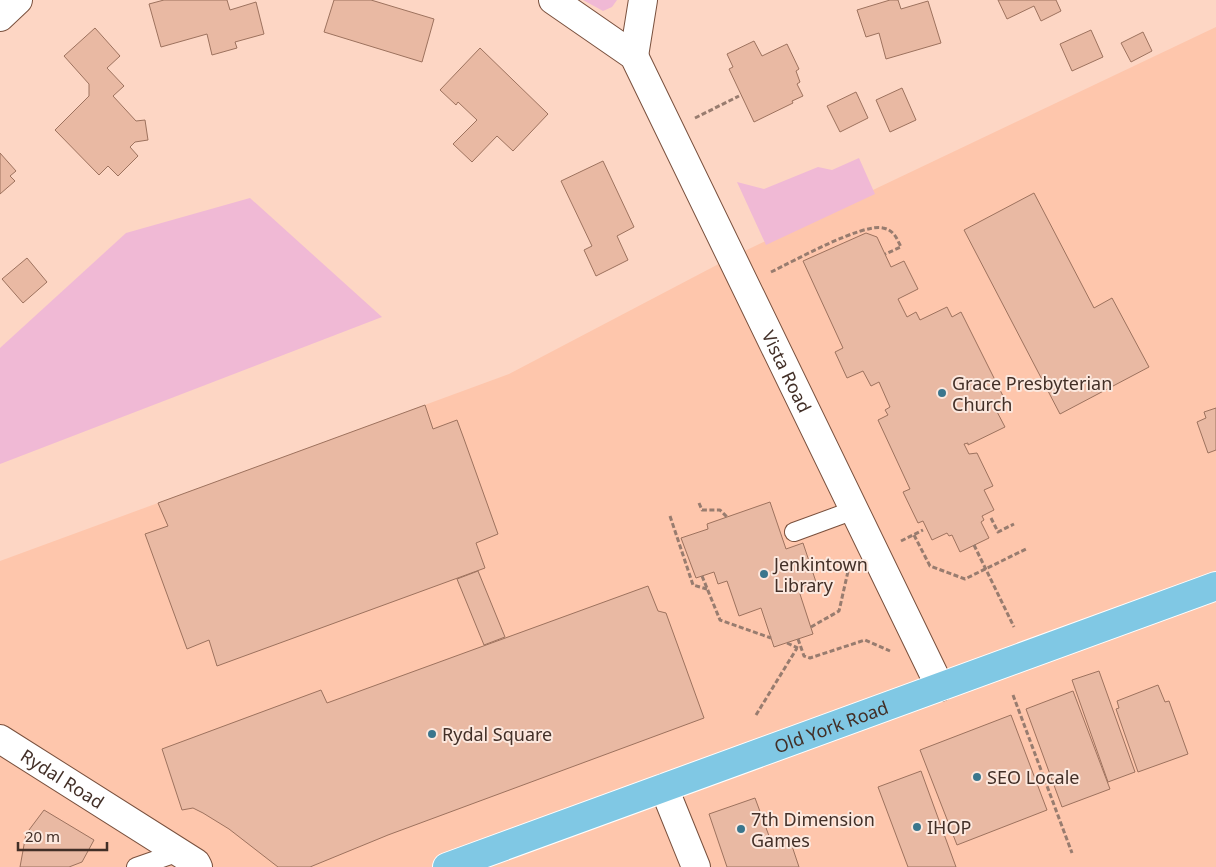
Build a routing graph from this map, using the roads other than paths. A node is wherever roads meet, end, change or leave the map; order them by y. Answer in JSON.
{"nodes":[{"id":1,"x":18,"y":0,"type":"edge"},
{"id":2,"x":553,"y":0,"type":"edge"},
{"id":3,"x":643,"y":0,"type":"edge"},
{"id":4,"x":0,"y":17,"type":"edge"},
{"id":5,"x":634,"y":56,"type":"junction"},
{"id":6,"x":854,"y":510,"type":"junction"},
{"id":7,"x":794,"y":532,"type":"dead end"},
{"id":8,"x":1216,"y":586,"type":"edge"},
{"id":9,"x":940,"y":687,"type":"junction"},
{"id":10,"x":0,"y":739,"type":"edge"},
{"id":11,"x":664,"y":788,"type":"junction"},
{"id":12,"x":188,"y":860,"type":"edge"},
{"id":13,"x":136,"y":867,"type":"edge"},
{"id":14,"x":446,"y":867,"type":"edge"},
{"id":15,"x":696,"y":867,"type":"edge"}],
"edges":[{"from":1,"to":4,"type":"street"},
{"from":2,"to":5,"type":"street","name":"Vista Road"},
{"from":3,"to":5,"type":"street"},
{"from":5,"to":6,"type":"street","name":"Vista Road"},
{"from":6,"to":7,"type":"lane"},
{"from":6,"to":9,"type":"street","name":"Vista Road"},
{"from":8,"to":9,"type":"highway","name":"Old York Road"},
{"from":9,"to":11,"type":"highway","name":"Old York Road"},
{"from":10,"to":12,"type":"street","name":"Rydal Road"},
{"from":11,"to":14,"type":"highway","name":"Old York Road"},
{"from":11,"to":15,"type":"street"},
{"from":12,"to":13,"type":"lane"}]}
